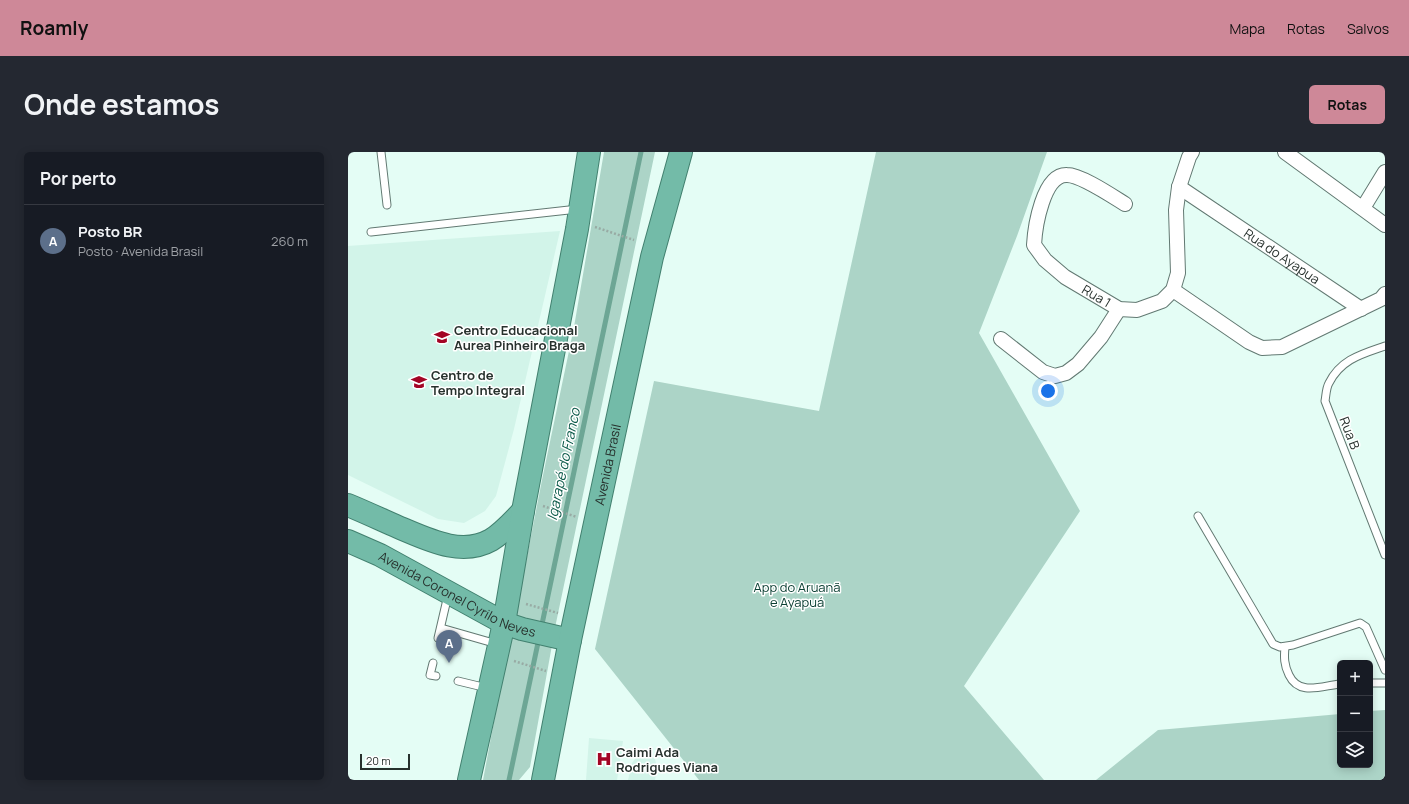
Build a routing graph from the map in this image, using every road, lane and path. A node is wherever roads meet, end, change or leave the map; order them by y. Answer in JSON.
{"nodes":[{"id":1,"x":381,"y":152,"type":"edge"},
{"id":2,"x":589,"y":152,"type":"edge"},
{"id":3,"x":681,"y":152,"type":"edge"},
{"id":4,"x":1192,"y":152,"type":"edge"},
{"id":5,"x":1285,"y":152,"type":"edge"},
{"id":6,"x":1385,"y":172,"type":"edge"},
{"id":7,"x":1179,"y":187,"type":"junction"},
{"id":8,"x":1125,"y":204,"type":"dead end"},
{"id":9,"x":387,"y":205,"type":"dead end"},
{"id":10,"x":1363,"y":208,"type":"junction"},
{"id":11,"x":580,"y":209,"type":"junction"},
{"id":12,"x":1385,"y":225,"type":"edge"},
{"id":13,"x":597,"y":228,"type":"dead end"},
{"id":14,"x":372,"y":232,"type":"dead end"},
{"id":15,"x":634,"y":240,"type":"dead end"},
{"id":16,"x":1173,"y":290,"type":"junction"},
{"id":17,"x":1385,"y":294,"type":"edge"},
{"id":18,"x":1119,"y":309,"type":"junction"},
{"id":19,"x":1361,"y":309,"type":"junction"},
{"id":20,"x":1001,"y":339,"type":"dead end"},
{"id":21,"x":1385,"y":346,"type":"edge"},
{"id":22,"x":348,"y":505,"type":"edge"},
{"id":23,"x":529,"y":507,"type":"junction"},
{"id":24,"x":1198,"y":516,"type":"dead end"},
{"id":25,"x":583,"y":519,"type":"dead end"},
{"id":26,"x":348,"y":540,"type":"edge"},
{"id":27,"x":1385,"y":555,"type":"edge"},
{"id":28,"x":448,"y":593,"type":"junction"},
{"id":29,"x":525,"y":604,"type":"dead end"},
{"id":30,"x":552,"y":611,"type":"dead end"},
{"id":31,"x":512,"y":625,"type":"junction"},
{"id":32,"x":441,"y":628,"type":"junction"},
{"id":33,"x":438,"y":638,"type":"dead end"},
{"id":34,"x":570,"y":640,"type":"junction"},
{"id":35,"x":1286,"y":647,"type":"junction"},
{"id":36,"x":504,"y":652,"type":"junction"},
{"id":37,"x":433,"y":662,"type":"dead end"},
{"id":38,"x":1385,"y":670,"type":"edge"},
{"id":39,"x":552,"y":672,"type":"dead end"},
{"id":40,"x":436,"y":676,"type":"dead end"},
{"id":41,"x":458,"y":681,"type":"dead end"},
{"id":42,"x":1373,"y":683,"type":"edge"},
{"id":43,"x":1385,"y":683,"type":"edge"},
{"id":44,"x":1337,"y":684,"type":"edge"},
{"id":45,"x":489,"y":689,"type":"junction"},
{"id":46,"x":469,"y":780,"type":"edge"},
{"id":47,"x":543,"y":780,"type":"edge"}],
"edges":[{"from":1,"to":9,"type":"lane"},
{"from":2,"to":11,"type":"highway"},
{"from":3,"to":34,"type":"highway","name":"Avenida Brasil"},
{"from":4,"to":7,"type":"street"},
{"from":5,"to":10,"type":"street"},
{"from":6,"to":10,"type":"street"},
{"from":7,"to":16,"type":"street"},
{"from":7,"to":19,"type":"street","name":"Rua do Ayapua"},
{"from":8,"to":18,"type":"street","name":"Rua 1"},
{"from":10,"to":12,"type":"street"},
{"from":11,"to":14,"type":"lane"},
{"from":11,"to":23,"type":"highway"},
{"from":13,"to":15,"type":"path"},
{"from":16,"to":18,"type":"street","name":"Rua 1"},
{"from":16,"to":19,"type":"street"},
{"from":17,"to":19,"type":"street"},
{"from":18,"to":20,"type":"street"},
{"from":21,"to":27,"type":"lane","name":"Rua B"},
{"from":22,"to":23,"type":"highway"},
{"from":23,"to":25,"type":"path"},
{"from":23,"to":31,"type":"highway"},
{"from":24,"to":35,"type":"lane"},
{"from":26,"to":28,"type":"highway","name":"Avenida Coronel Cyrilo Neves"},
{"from":28,"to":31,"type":"highway","name":"Avenida Coronel Cyrilo Neves"},
{"from":28,"to":32,"type":"lane"},
{"from":29,"to":30,"type":"path"},
{"from":31,"to":34,"type":"highway","name":"Avenida Coronel Cyrilo Neves"},
{"from":31,"to":36,"type":"highway"},
{"from":32,"to":33,"type":"lane"},
{"from":32,"to":36,"type":"lane"},
{"from":34,"to":47,"type":"highway","name":"Avenida Brasil"},
{"from":35,"to":38,"type":"lane"},
{"from":35,"to":44,"type":"lane"},
{"from":36,"to":39,"type":"path"},
{"from":36,"to":45,"type":"highway"},
{"from":37,"to":40,"type":"lane"},
{"from":41,"to":45,"type":"lane"},
{"from":42,"to":43,"type":"lane"},
{"from":45,"to":46,"type":"highway"}]}
